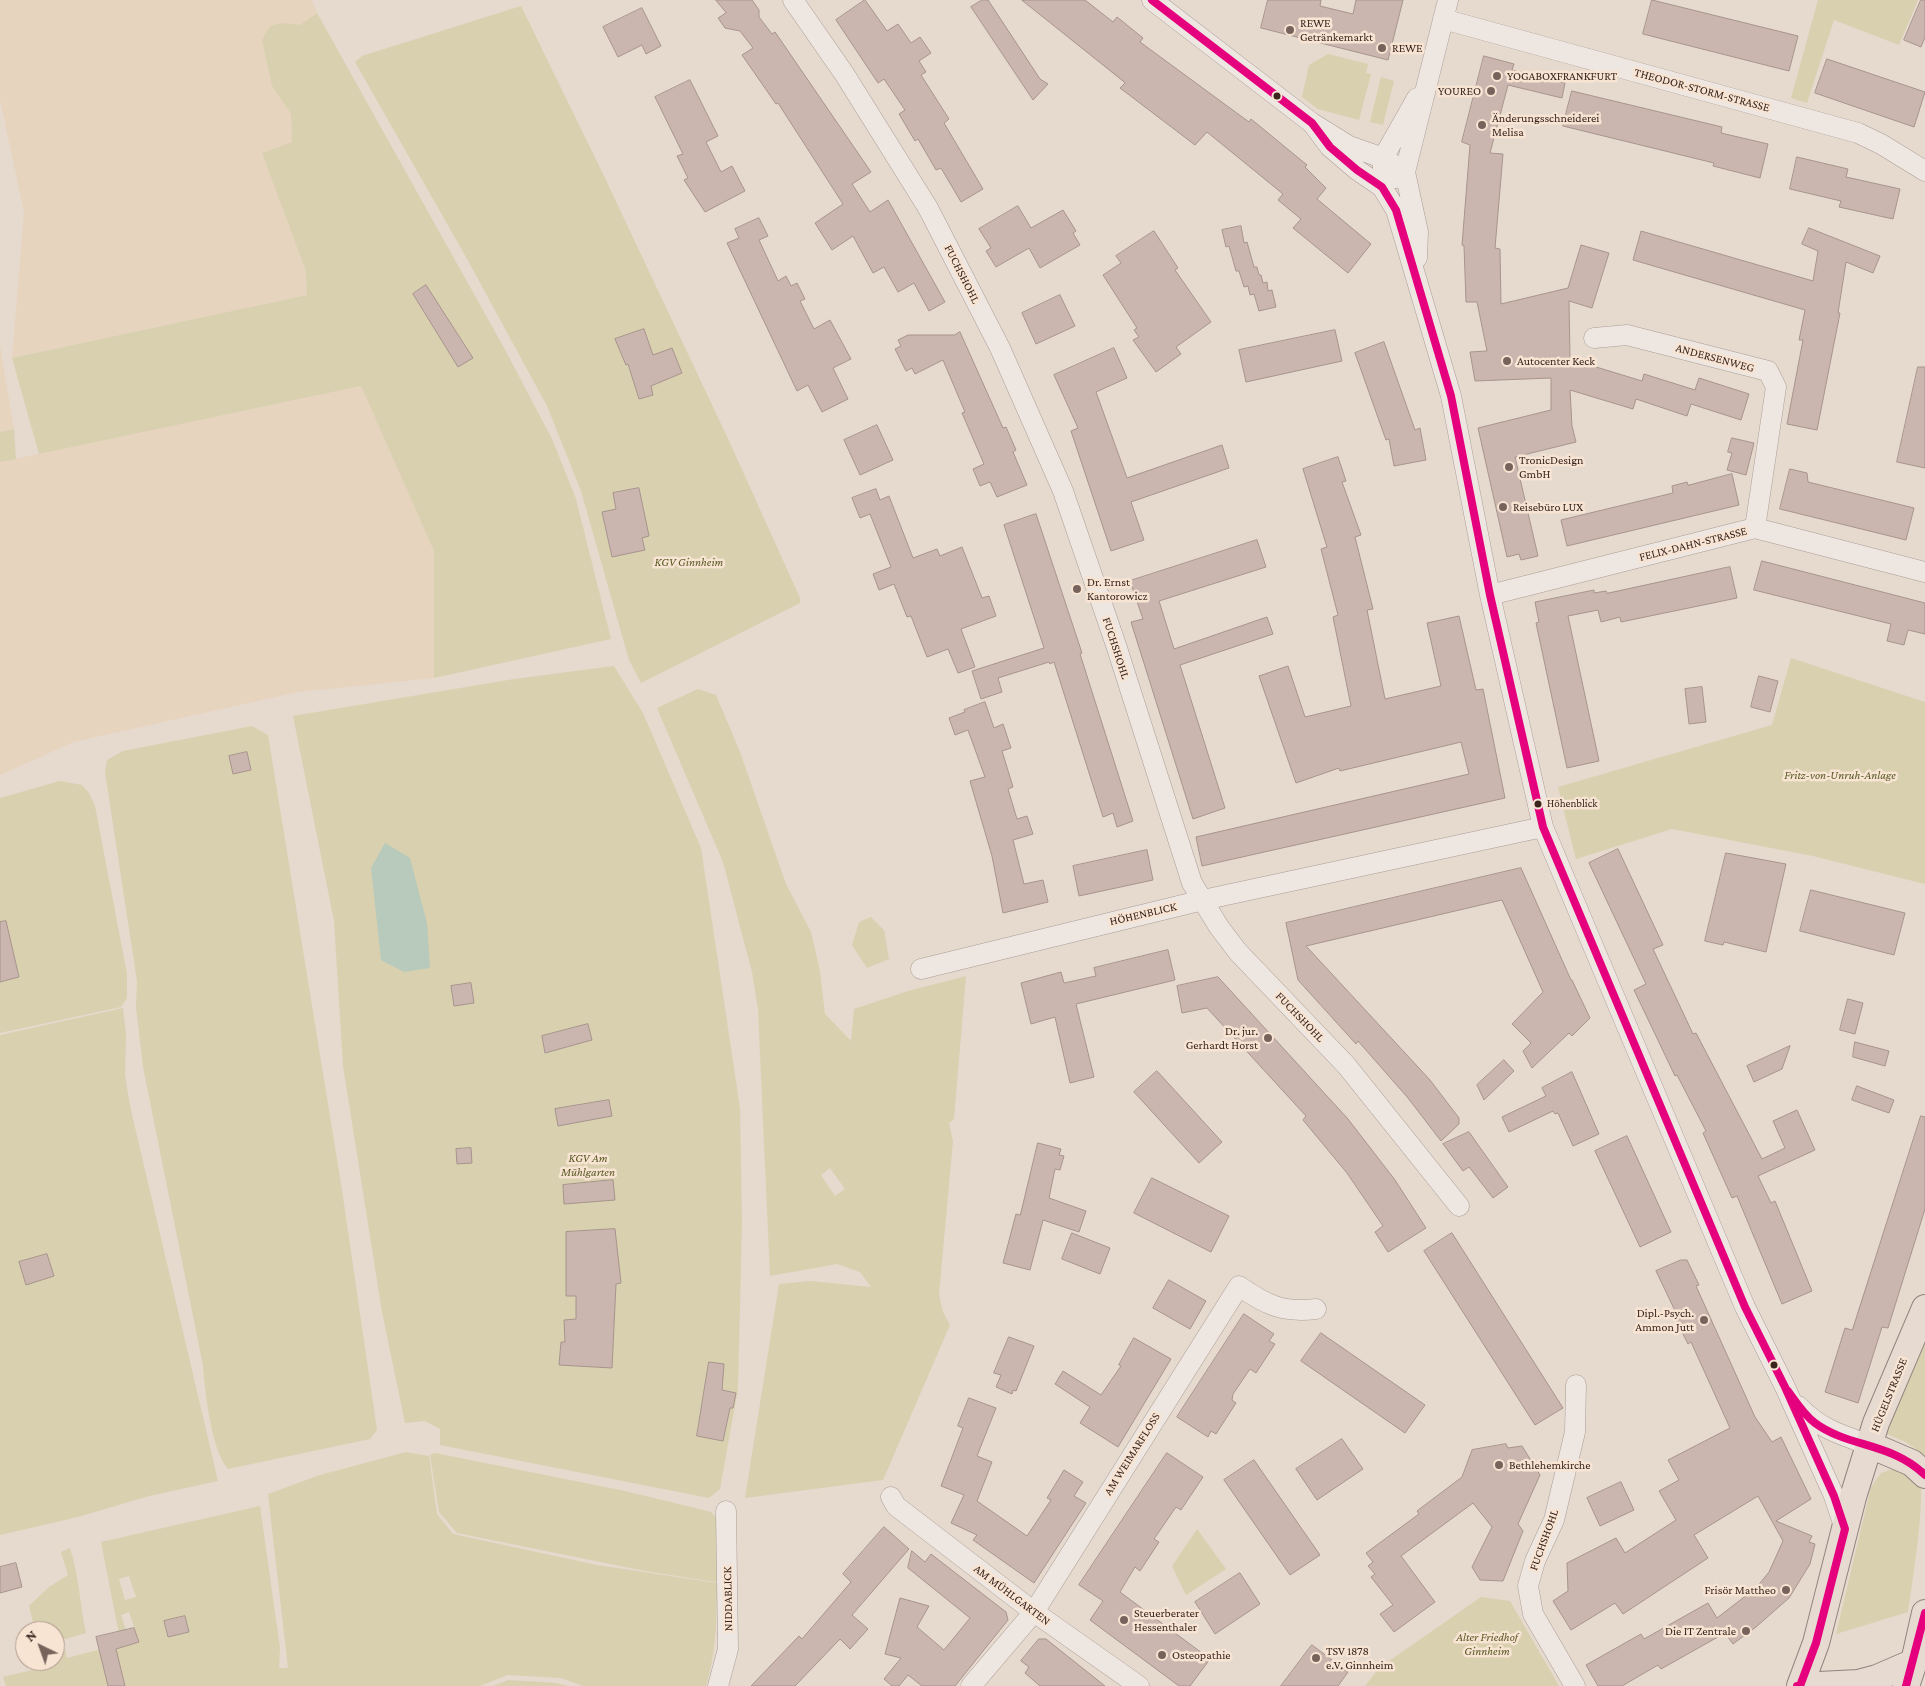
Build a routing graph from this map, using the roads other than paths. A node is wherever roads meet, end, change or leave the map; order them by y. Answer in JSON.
{"nodes":[{"id":1,"x":793,"y":0,"type":"edge"},
{"id":2,"x":1152,"y":0,"type":"edge"},
{"id":3,"x":1446,"y":10,"type":"edge"},
{"id":4,"x":1431,"y":69,"type":"junction"},
{"id":5,"x":1312,"y":123,"type":"junction"},
{"id":6,"x":1383,"y":158,"type":"junction"},
{"id":7,"x":1925,"y":171,"type":"edge"},
{"id":8,"x":1405,"y":172,"type":"junction"},
{"id":9,"x":1382,"y":187,"type":"junction"},
{"id":10,"x":1416,"y":272,"type":"junction"},
{"id":11,"x":1594,"y":338,"type":"dead end"},
{"id":12,"x":1755,"y":528,"type":"junction"},
{"id":13,"x":1925,"y":570,"type":"edge"},
{"id":14,"x":1490,"y":595,"type":"junction"},
{"id":15,"x":1543,"y":827,"type":"junction"},
{"id":16,"x":1203,"y":900,"type":"junction"},
{"id":17,"x":921,"y":970,"type":"dead end"},
{"id":18,"x":1459,"y":1206,"type":"dead end"},
{"id":19,"x":1925,"y":1308,"type":"edge"},
{"id":20,"x":1316,"y":1309,"type":"dead end"},
{"id":21,"x":1576,"y":1384,"type":"dead end"},
{"id":22,"x":1785,"y":1387,"type":"junction"},
{"id":23,"x":1870,"y":1445,"type":"junction"},
{"id":24,"x":1925,"y":1475,"type":"edge"},
{"id":25,"x":891,"y":1497,"type":"dead end"},
{"id":26,"x":726,"y":1511,"type":"dead end"},
{"id":27,"x":1845,"y":1529,"type":"junction"},
{"id":28,"x":1034,"y":1612,"type":"junction"},
{"id":29,"x":1925,"y":1613,"type":"edge"},
{"id":30,"x":1920,"y":1661,"type":"edge"},
{"id":31,"x":718,"y":1686,"type":"edge"},
{"id":32,"x":971,"y":1686,"type":"edge"},
{"id":33,"x":1139,"y":1686,"type":"edge"},
{"id":34,"x":1575,"y":1686,"type":"edge"},
{"id":35,"x":1799,"y":1686,"type":"edge"},
{"id":36,"x":1906,"y":1686,"type":"edge"}],
"edges":[{"from":1,"to":16,"type":"street","name":"FUCHSHOHL"},
{"from":2,"to":5,"type":"street"},
{"from":3,"to":4,"type":"street"},
{"from":3,"to":7,"type":"street","name":"THEODOR-STORM-STRASSE"},
{"from":4,"to":6,"type":"street"},
{"from":4,"to":8,"type":"street"},
{"from":5,"to":6,"type":"street"},
{"from":5,"to":9,"type":"street"},
{"from":6,"to":8,"type":"street"},
{"from":6,"to":9,"type":"street"},
{"from":8,"to":9,"type":"street"},
{"from":8,"to":10,"type":"street"},
{"from":9,"to":10,"type":"street"},
{"from":10,"to":14,"type":"street"},
{"from":11,"to":12,"type":"street","name":"ANDERSENWEG"},
{"from":12,"to":13,"type":"street","name":"FELIX-DAHN-STRASSE"},
{"from":12,"to":14,"type":"street","name":"FELIX-DAHN-STRASSE"},
{"from":14,"to":15,"type":"street"},
{"from":15,"to":16,"type":"street","name":"HÖHENBLICK"},
{"from":15,"to":22,"type":"street"},
{"from":16,"to":17,"type":"street","name":"HÖHENBLICK"},
{"from":16,"to":18,"type":"street","name":"FUCHSHOHL"},
{"from":19,"to":23,"type":"main road","name":"HÜGELSTRASSE"},
{"from":20,"to":28,"type":"street","name":"AM WEIMARFLOSS"},
{"from":21,"to":34,"type":"street","name":"FUCHSHOHL"},
{"from":22,"to":23,"type":"street"},
{"from":22,"to":27,"type":"street"},
{"from":23,"to":24,"type":"main road"},
{"from":23,"to":27,"type":"main road","name":"HÜGELSTRASSE"},
{"from":25,"to":28,"type":"street","name":"AM MÜHLGARTEN"},
{"from":26,"to":31,"type":"street","name":"NIDDABLICK"},
{"from":27,"to":35,"type":"main road","name":"HÜGELSTRASSE"},
{"from":28,"to":32,"type":"street","name":"AM WEIMARFLOSS"},
{"from":28,"to":33,"type":"street","name":"AM MÜHLGARTEN"},
{"from":29,"to":30,"type":"main road"},
{"from":30,"to":35,"type":"main road"},
{"from":30,"to":36,"type":"main road"}]}
